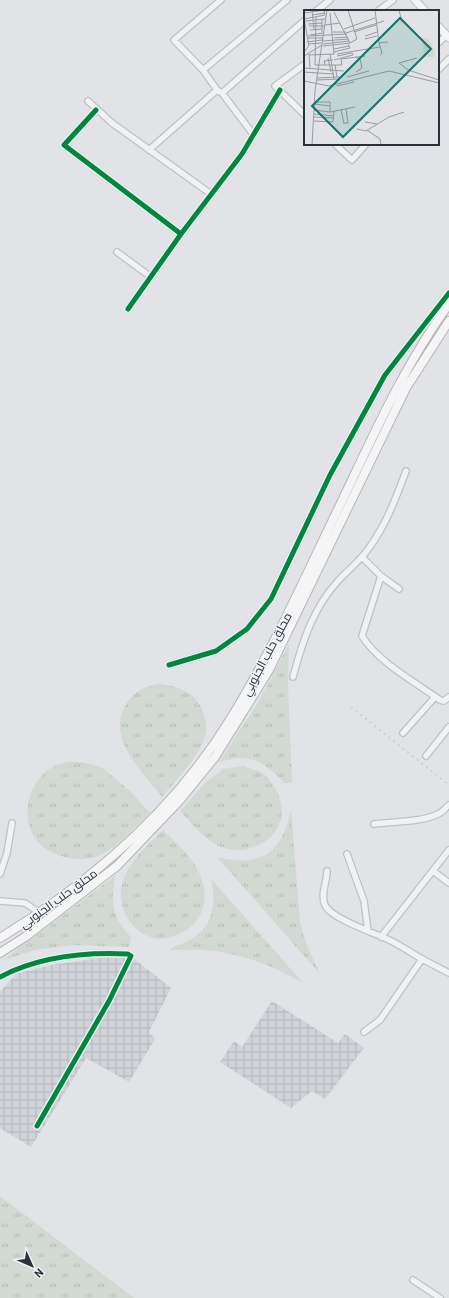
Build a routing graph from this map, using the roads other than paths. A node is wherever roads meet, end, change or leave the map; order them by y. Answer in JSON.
{"nodes":[{"id":1,"x":221,"y":0,"type":"edge"},
{"id":2,"x":287,"y":0,"type":"edge"},
{"id":3,"x":330,"y":0,"type":"edge"},
{"id":4,"x":393,"y":0,"type":"edge"},
{"id":5,"x":415,"y":0,"type":"edge"},
{"id":6,"x":317,"y":10,"type":"edge"},
{"id":7,"x":379,"y":10,"type":"edge"},
{"id":8,"x":423,"y":10,"type":"edge"},
{"id":9,"x":304,"y":21,"type":"edge"},
{"id":10,"x":439,"y":27,"type":"edge"},
{"id":11,"x":448,"y":37,"type":"edge"},
{"id":12,"x":439,"y":42,"type":"edge"},
{"id":13,"x":449,"y":59,"type":"edge"},
{"id":14,"x":304,"y":65,"type":"edge"},
{"id":15,"x":439,"y":69,"type":"edge"},
{"id":16,"x":203,"y":70,"type":"junction"},
{"id":17,"x":280,"y":90,"type":"junction"},
{"id":18,"x":219,"y":92,"type":"junction"},
{"id":19,"x":88,"y":101,"type":"dead end"},
{"id":20,"x":96,"y":110,"type":"junction"},
{"id":21,"x":304,"y":114,"type":"edge"},
{"id":22,"x":254,"y":134,"type":"junction"},
{"id":23,"x":336,"y":145,"type":"edge"},
{"id":24,"x":365,"y":145,"type":"edge"},
{"id":25,"x":149,"y":150,"type":"junction"},
{"id":26,"x":211,"y":194,"type":"junction"},
{"id":27,"x":181,"y":234,"type":"junction"},
{"id":28,"x":117,"y":252,"type":"dead end"},
{"id":29,"x":152,"y":277,"type":"junction"},
{"id":30,"x":449,"y":293,"type":"edge"},
{"id":31,"x":449,"y":304,"type":"edge"},
{"id":32,"x":128,"y":309,"type":"dead end"},
{"id":33,"x":449,"y":321,"type":"edge"},
{"id":34,"x":406,"y":471,"type":"dead end"},
{"id":35,"x":362,"y":557,"type":"junction"},
{"id":36,"x":381,"y":576,"type":"junction"},
{"id":37,"x":399,"y":589,"type":"dead end"},
{"id":38,"x":169,"y":665,"type":"dead end"},
{"id":39,"x":293,"y":677,"type":"dead end"},
{"id":40,"x":434,"y":697,"type":"junction"},
{"id":41,"x":449,"y":697,"type":"edge"},
{"id":42,"x":449,"y":727,"type":"edge"},
{"id":43,"x":403,"y":733,"type":"dead end"},
{"id":44,"x":426,"y":756,"type":"dead end"},
{"id":45,"x":449,"y":805,"type":"edge"},
{"id":46,"x":12,"y":823,"type":"dead end"},
{"id":47,"x":374,"y":824,"type":"dead end"},
{"id":48,"x":449,"y":850,"type":"edge"},
{"id":49,"x":347,"y":854,"type":"dead end"},
{"id":50,"x":327,"y":871,"type":"dead end"},
{"id":51,"x":433,"y":871,"type":"junction"},
{"id":52,"x":0,"y":874,"type":"edge"},
{"id":53,"x":449,"y":883,"type":"edge"},
{"id":54,"x":0,"y":901,"type":"edge"},
{"id":55,"x":40,"y":913,"type":"junction"},
{"id":56,"x":368,"y":931,"type":"junction"},
{"id":57,"x":381,"y":937,"type":"junction"},
{"id":58,"x":0,"y":938,"type":"edge"},
{"id":59,"x":0,"y":953,"type":"edge"},
{"id":60,"x":422,"y":959,"type":"junction"},
{"id":61,"x":449,"y":973,"type":"edge"},
{"id":62,"x":0,"y":977,"type":"edge"},
{"id":63,"x":364,"y":1032,"type":"dead end"},
{"id":64,"x":37,"y":1126,"type":"dead end"},
{"id":65,"x":413,"y":1280,"type":"dead end"},
{"id":66,"x":440,"y":1298,"type":"edge"}],
"edges":[{"from":1,"to":16,"type":"street"},
{"from":2,"to":16,"type":"street"},
{"from":3,"to":6,"type":"street"},
{"from":4,"to":7,"type":"street"},
{"from":5,"to":8,"type":"main road"},
{"from":9,"to":18,"type":"street"},
{"from":10,"to":11,"type":"main road"},
{"from":11,"to":12,"type":"street"},
{"from":13,"to":15,"type":"street"},
{"from":14,"to":17,"type":"street"},
{"from":16,"to":18,"type":"street"},
{"from":17,"to":21,"type":"street"},
{"from":17,"to":22,"type":"street"},
{"from":18,"to":22,"type":"street"},
{"from":18,"to":25,"type":"street"},
{"from":19,"to":20,"type":"street"},
{"from":20,"to":25,"type":"street"},
{"from":20,"to":27,"type":"street"},
{"from":22,"to":26,"type":"street"},
{"from":23,"to":24,"type":"street"},
{"from":25,"to":26,"type":"street"},
{"from":26,"to":27,"type":"street"},
{"from":27,"to":29,"type":"street"},
{"from":28,"to":29,"type":"street"},
{"from":29,"to":32,"type":"street"},
{"from":30,"to":38,"type":"street"},
{"from":31,"to":55,"type":"highway","name":"محلق حلب الجنوبي"},
{"from":33,"to":59,"type":"highway","name":"محلق حلب الجنوبي"},
{"from":34,"to":35,"type":"street"},
{"from":35,"to":36,"type":"street"},
{"from":35,"to":39,"type":"street"},
{"from":36,"to":37,"type":"street"},
{"from":36,"to":40,"type":"street"},
{"from":40,"to":41,"type":"street"},
{"from":40,"to":43,"type":"street"},
{"from":42,"to":44,"type":"street"},
{"from":45,"to":47,"type":"street"},
{"from":46,"to":52,"type":"street"},
{"from":48,"to":51,"type":"street"},
{"from":49,"to":56,"type":"street"},
{"from":50,"to":56,"type":"street"},
{"from":51,"to":53,"type":"street"},
{"from":51,"to":57,"type":"street"},
{"from":54,"to":55,"type":"street"},
{"from":55,"to":58,"type":"highway","name":"محلق حلب الجنوبي"},
{"from":56,"to":57,"type":"street"},
{"from":57,"to":60,"type":"street"},
{"from":60,"to":61,"type":"street"},
{"from":60,"to":63,"type":"street"},
{"from":62,"to":64,"type":"street"},
{"from":65,"to":66,"type":"street"}]}
